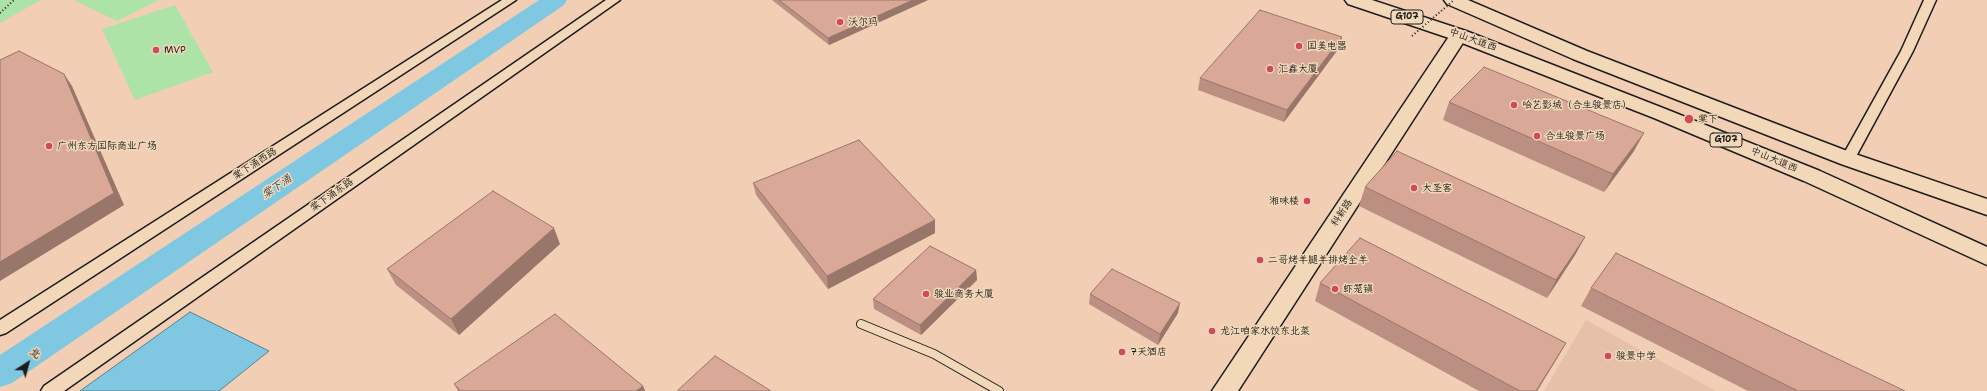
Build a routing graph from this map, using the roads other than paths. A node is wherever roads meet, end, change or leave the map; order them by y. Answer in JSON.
{"nodes":[{"id":1,"x":510,"y":0,"type":"edge"},
{"id":2,"x":614,"y":0,"type":"edge"},
{"id":3,"x":1354,"y":0,"type":"edge"},
{"id":4,"x":1454,"y":0,"type":"edge"},
{"id":5,"x":1930,"y":0,"type":"edge"},
{"id":6,"x":1459,"y":35,"type":"junction"},
{"id":7,"x":1848,"y":159,"type":"junction"},
{"id":8,"x":1987,"y":207,"type":"edge"},
{"id":9,"x":1987,"y":256,"type":"edge"},
{"id":10,"x":861,"y":324,"type":"dead end"},
{"id":11,"x":0,"y":328,"type":"edge"},
{"id":12,"x":50,"y":391,"type":"edge"},
{"id":13,"x":999,"y":391,"type":"edge"},
{"id":14,"x":1225,"y":391,"type":"edge"}],
"edges":[{"from":1,"to":11,"type":"street","name":"棠下涌西路"},
{"from":2,"to":12,"type":"street","name":"棠下涌东路"},
{"from":3,"to":6,"type":"highway","name":"中山大道西","number":"G107"},
{"from":4,"to":7,"type":"highway","number":"G107"},
{"from":5,"to":7,"type":"street"},
{"from":6,"to":9,"type":"highway","name":"中山大道西","number":"G107"},
{"from":6,"to":14,"type":"street","name":"科新路"},
{"from":7,"to":8,"type":"highway","number":"G107"},
{"from":10,"to":13,"type":"lane"}]}
